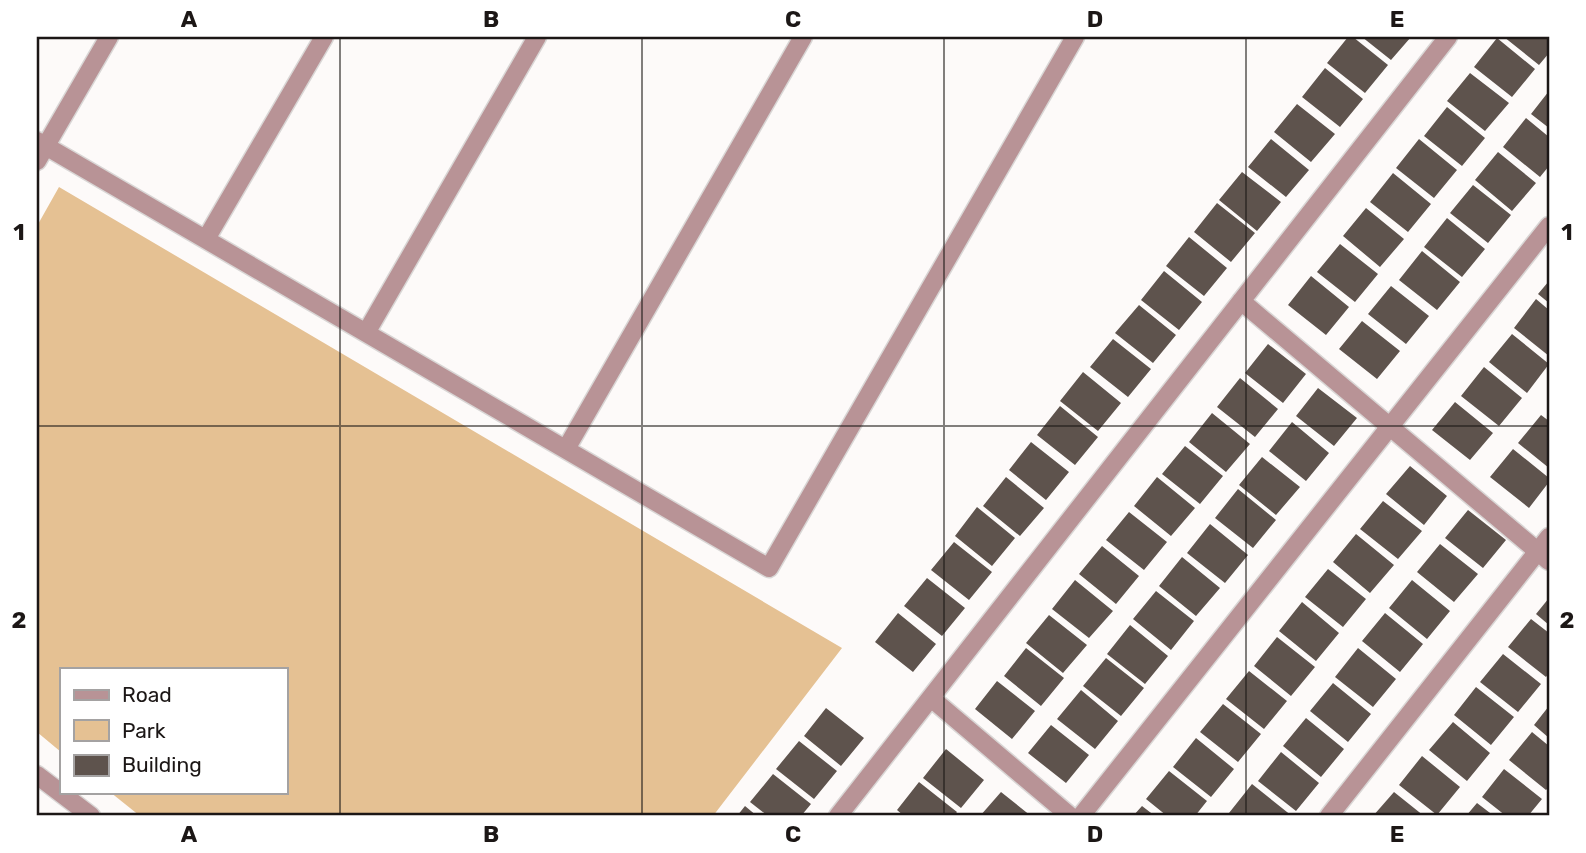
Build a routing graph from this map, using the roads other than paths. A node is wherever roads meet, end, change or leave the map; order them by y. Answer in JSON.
{"nodes":[{"id":1,"x":108,"y":37,"type":"edge"},
{"id":2,"x":324,"y":37,"type":"edge"},
{"id":3,"x":537,"y":37,"type":"edge"},
{"id":4,"x":803,"y":37,"type":"edge"},
{"id":5,"x":1075,"y":37,"type":"edge"},
{"id":6,"x":1448,"y":37,"type":"edge"},
{"id":7,"x":40,"y":149,"type":"edge"},
{"id":8,"x":1549,"y":226,"type":"edge"},
{"id":9,"x":206,"y":239,"type":"junction"},
{"id":10,"x":1241,"y":301,"type":"junction"},
{"id":11,"x":366,"y":333,"type":"junction"},
{"id":12,"x":1390,"y":427,"type":"junction"},
{"id":13,"x":566,"y":449,"type":"junction"},
{"id":14,"x":1549,"y":537,"type":"edge"},
{"id":15,"x":1544,"y":556,"type":"edge"},
{"id":16,"x":931,"y":698,"type":"junction"},
{"id":17,"x":37,"y":775,"type":"edge"},
{"id":18,"x":60,"y":792,"type":"edge"},
{"id":19,"x":62,"y":794,"type":"edge"},
{"id":20,"x":91,"y":816,"type":"edge"},
{"id":21,"x":838,"y":816,"type":"edge"},
{"id":22,"x":1070,"y":816,"type":"edge"},
{"id":23,"x":1081,"y":816,"type":"edge"},
{"id":24,"x":1329,"y":816,"type":"edge"}],
"edges":[{"from":1,"to":7,"type":"street"},
{"from":2,"to":9,"type":"street"},
{"from":3,"to":11,"type":"street"},
{"from":4,"to":13,"type":"street"},
{"from":5,"to":13,"type":"street"},
{"from":6,"to":10,"type":"street"},
{"from":7,"to":9,"type":"street"},
{"from":8,"to":12,"type":"street"},
{"from":9,"to":11,"type":"street"},
{"from":10,"to":12,"type":"street"},
{"from":10,"to":16,"type":"street"},
{"from":11,"to":13,"type":"street"},
{"from":12,"to":15,"type":"street"},
{"from":12,"to":23,"type":"street"},
{"from":14,"to":15,"type":"street"},
{"from":15,"to":24,"type":"street"},
{"from":16,"to":21,"type":"street"},
{"from":16,"to":22,"type":"street"},
{"from":17,"to":18,"type":"street"},
{"from":19,"to":20,"type":"street"}]}
